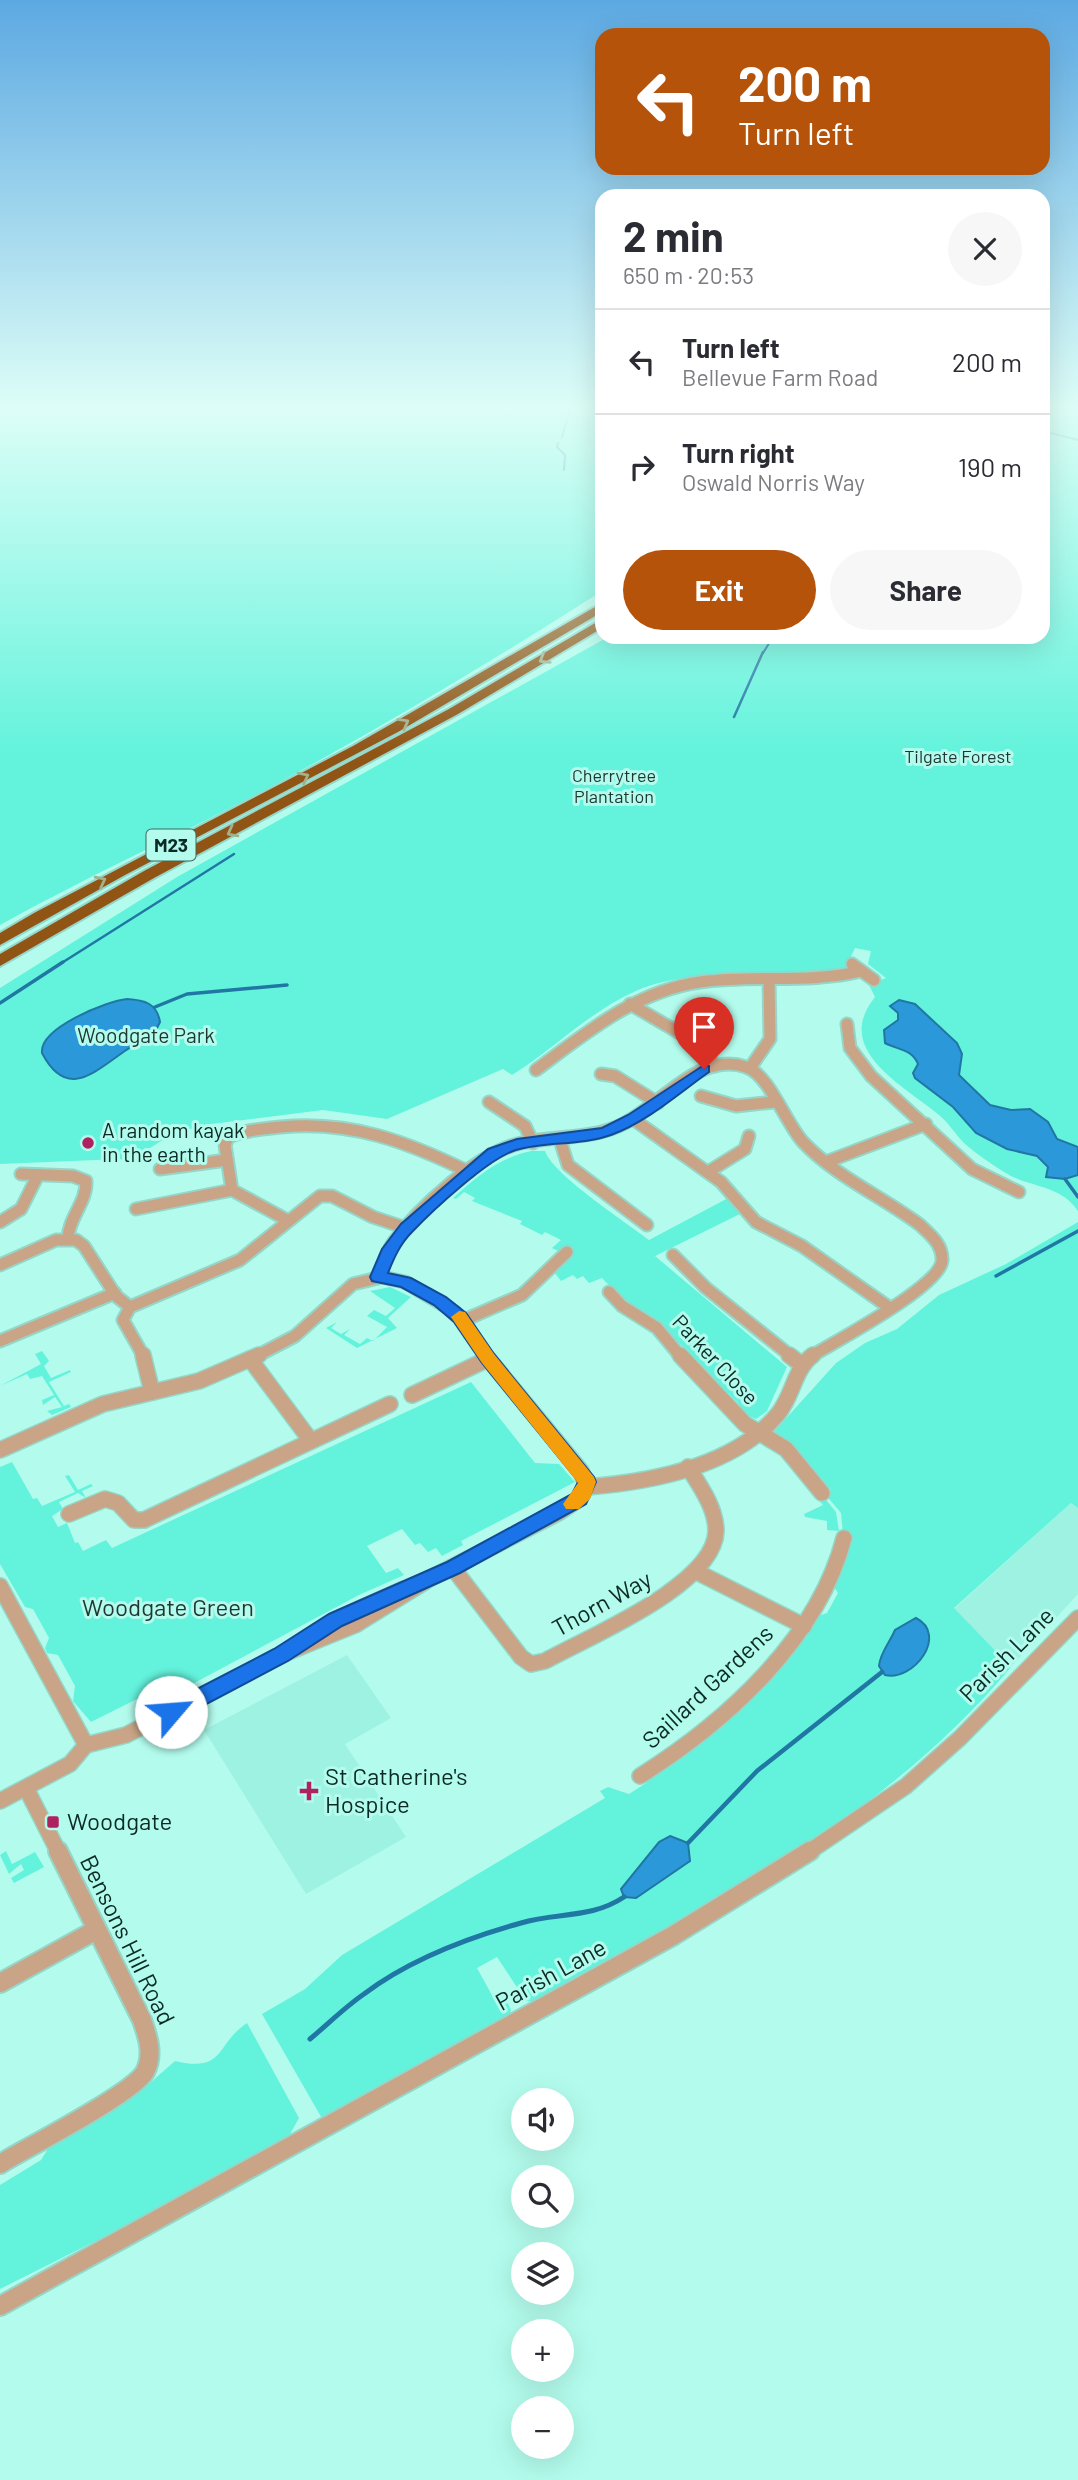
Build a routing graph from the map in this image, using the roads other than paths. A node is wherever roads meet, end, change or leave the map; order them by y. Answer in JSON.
{"nodes":[{"id":1,"x":595,"y":611,"type":"edge"},
{"id":2,"x":595,"y":627,"type":"edge"},
{"id":3,"x":143,"y":879,"type":"junction"},
{"id":4,"x":0,"y":938,"type":"edge"},
{"id":5,"x":0,"y":961,"type":"edge"},
{"id":6,"x":0,"y":976,"type":"edge"},
{"id":7,"x":769,"y":980,"type":"junction"},
{"id":8,"x":874,"y":980,"type":"dead end"},
{"id":9,"x":630,"y":1004,"type":"junction"},
{"id":10,"x":847,"y":1024,"type":"dead end"},
{"id":11,"x":715,"y":1066,"type":"junction"},
{"id":12,"x":750,"y":1068,"type":"junction"},
{"id":13,"x":536,"y":1070,"type":"dead end"},
{"id":14,"x":601,"y":1074,"type":"dead end"},
{"id":15,"x":701,"y":1096,"type":"dead end"},
{"id":16,"x":489,"y":1102,"type":"dead end"},
{"id":17,"x":658,"y":1102,"type":"junction"},
{"id":18,"x":774,"y":1102,"type":"junction"},
{"id":19,"x":633,"y":1119,"type":"junction"},
{"id":20,"x":926,"y":1124,"type":"junction"},
{"id":21,"x":749,"y":1136,"type":"dead end"},
{"id":22,"x":559,"y":1140,"type":"junction"},
{"id":23,"x":533,"y":1143,"type":"junction"},
{"id":24,"x":227,"y":1160,"type":"junction"},
{"id":25,"x":823,"y":1160,"type":"junction"},
{"id":26,"x":160,"y":1169,"type":"dead end"},
{"id":27,"x":469,"y":1172,"type":"junction"},
{"id":28,"x":708,"y":1172,"type":"junction"},
{"id":29,"x":21,"y":1174,"type":"dead end"},
{"id":30,"x":38,"y":1175,"type":"junction"},
{"id":31,"x":232,"y":1190,"type":"junction"},
{"id":32,"x":1019,"y":1192,"type":"dead end"},
{"id":33,"x":136,"y":1209,"type":"dead end"},
{"id":34,"x":287,"y":1220,"type":"junction"},
{"id":35,"x":0,"y":1222,"type":"edge"},
{"id":36,"x":647,"y":1226,"type":"dead end"},
{"id":37,"x":406,"y":1228,"type":"junction"},
{"id":38,"x":68,"y":1238,"type":"junction"},
{"id":39,"x":566,"y":1252,"type":"dead end"},
{"id":40,"x":673,"y":1255,"type":"dead end"},
{"id":41,"x":0,"y":1265,"type":"edge"},
{"id":42,"x":378,"y":1277,"type":"junction"},
{"id":43,"x":609,"y":1292,"type":"dead end"},
{"id":44,"x":115,"y":1293,"type":"junction"},
{"id":45,"x":130,"y":1307,"type":"junction"},
{"id":46,"x":890,"y":1308,"type":"junction"},
{"id":47,"x":463,"y":1321,"type":"junction"},
{"id":48,"x":0,"y":1341,"type":"edge"},
{"id":49,"x":250,"y":1359,"type":"junction"},
{"id":50,"x":488,"y":1359,"type":"junction"},
{"id":51,"x":802,"y":1365,"type":"junction"},
{"id":52,"x":152,"y":1392,"type":"junction"},
{"id":53,"x":412,"y":1395,"type":"dead end"},
{"id":54,"x":390,"y":1404,"type":"dead end"},
{"id":55,"x":757,"y":1432,"type":"junction"},
{"id":56,"x":311,"y":1441,"type":"junction"},
{"id":57,"x":0,"y":1450,"type":"edge"},
{"id":58,"x":688,"y":1467,"type":"junction"},
{"id":59,"x":587,"y":1487,"type":"junction"},
{"id":60,"x":822,"y":1493,"type":"dead end"},
{"id":61,"x":69,"y":1514,"type":"dead end"},
{"id":62,"x":844,"y":1538,"type":"dead end"},
{"id":63,"x":453,"y":1568,"type":"junction"},
{"id":64,"x":695,"y":1571,"type":"junction"},
{"id":65,"x":426,"y":1581,"type":"joint"},
{"id":66,"x":0,"y":1586,"type":"edge"},
{"id":67,"x":1078,"y":1618,"type":"edge"},
{"id":68,"x":804,"y":1626,"type":"junction"},
{"id":69,"x":86,"y":1745,"type":"junction"},
{"id":70,"x":640,"y":1776,"type":"dead end"},
{"id":71,"x":26,"y":1788,"type":"junction"},
{"id":72,"x":0,"y":1801,"type":"edge"},
{"id":73,"x":96,"y":1930,"type":"junction"},
{"id":74,"x":0,"y":1983,"type":"edge"},
{"id":75,"x":0,"y":2164,"type":"edge"},
{"id":76,"x":0,"y":2306,"type":"edge"}],
"edges":[{"from":4,"to":1,"type":"highway","number":"M23","one_way":true},
{"from":2,"to":3,"type":"highway","number":"M23","one_way":true},
{"from":3,"to":5,"type":"highway","number":"M23"},
{"from":3,"to":6,"type":"highway","number":"M23"},
{"from":7,"to":8,"type":"street"},
{"from":7,"to":9,"type":"street"},
{"from":7,"to":12,"type":"street"},
{"from":9,"to":11,"type":"street"},
{"from":9,"to":13,"type":"street"},
{"from":10,"to":20,"type":"street"},
{"from":11,"to":12,"type":"street"},
{"from":11,"to":17,"type":"street"},
{"from":12,"to":18,"type":"street"},
{"from":14,"to":17,"type":"street"},
{"from":15,"to":18,"type":"street"},
{"from":16,"to":23,"type":"street"},
{"from":17,"to":19,"type":"street"},
{"from":18,"to":25,"type":"street"},
{"from":19,"to":22,"type":"street"},
{"from":19,"to":28,"type":"street"},
{"from":20,"to":25,"type":"street"},
{"from":20,"to":32,"type":"street"},
{"from":21,"to":28,"type":"street"},
{"from":22,"to":23,"type":"street"},
{"from":22,"to":36,"type":"street"},
{"from":23,"to":27,"type":"street"},
{"from":24,"to":26,"type":"street"},
{"from":24,"to":27,"type":"street"},
{"from":24,"to":31,"type":"street"},
{"from":25,"to":46,"type":"street"},
{"from":27,"to":37,"type":"street"},
{"from":28,"to":46,"type":"street"},
{"from":29,"to":30,"type":"street"},
{"from":30,"to":35,"type":"street"},
{"from":30,"to":38,"type":"street"},
{"from":31,"to":33,"type":"street"},
{"from":31,"to":34,"type":"street"},
{"from":34,"to":37,"type":"street"},
{"from":34,"to":45,"type":"street"},
{"from":37,"to":42,"type":"street"},
{"from":38,"to":41,"type":"street"},
{"from":38,"to":44,"type":"street"},
{"from":39,"to":47,"type":"street"},
{"from":40,"to":51,"type":"street"},
{"from":42,"to":47,"type":"street"},
{"from":42,"to":49,"type":"street"},
{"from":43,"to":55,"type":"street","name":"Parker Close"},
{"from":44,"to":45,"type":"street"},
{"from":44,"to":48,"type":"street"},
{"from":45,"to":52,"type":"street"},
{"from":46,"to":51,"type":"street"},
{"from":47,"to":50,"type":"street"},
{"from":49,"to":52,"type":"street"},
{"from":49,"to":56,"type":"street"},
{"from":50,"to":53,"type":"street"},
{"from":50,"to":59,"type":"street"},
{"from":51,"to":55,"type":"street"},
{"from":52,"to":57,"type":"street"},
{"from":54,"to":56,"type":"street"},
{"from":55,"to":58,"type":"street"},
{"from":55,"to":60,"type":"street","name":"Parker Close"},
{"from":56,"to":61,"type":"street"},
{"from":58,"to":59,"type":"street"},
{"from":58,"to":64,"type":"street","name":"Thorn Way"},
{"from":59,"to":63,"type":"street"},
{"from":62,"to":68,"type":"street","name":"Saillard Gardens"},
{"from":63,"to":64,"type":"street","name":"Thorn Way"},
{"from":63,"to":65,"type":"street"},
{"from":64,"to":68,"type":"street","name":"Saillard Gardens"},
{"from":65,"to":69,"type":"street"},
{"from":66,"to":69,"type":"street"},
{"from":67,"to":76,"type":"street","name":"Parish Lane"},
{"from":68,"to":70,"type":"street","name":"Saillard Gardens"},
{"from":69,"to":71,"type":"street"},
{"from":71,"to":72,"type":"street"},
{"from":71,"to":73,"type":"street","name":"Bensons Hill Road"},
{"from":73,"to":74,"type":"street"},
{"from":73,"to":75,"type":"street","name":"Bensons Hill Road"}]}
